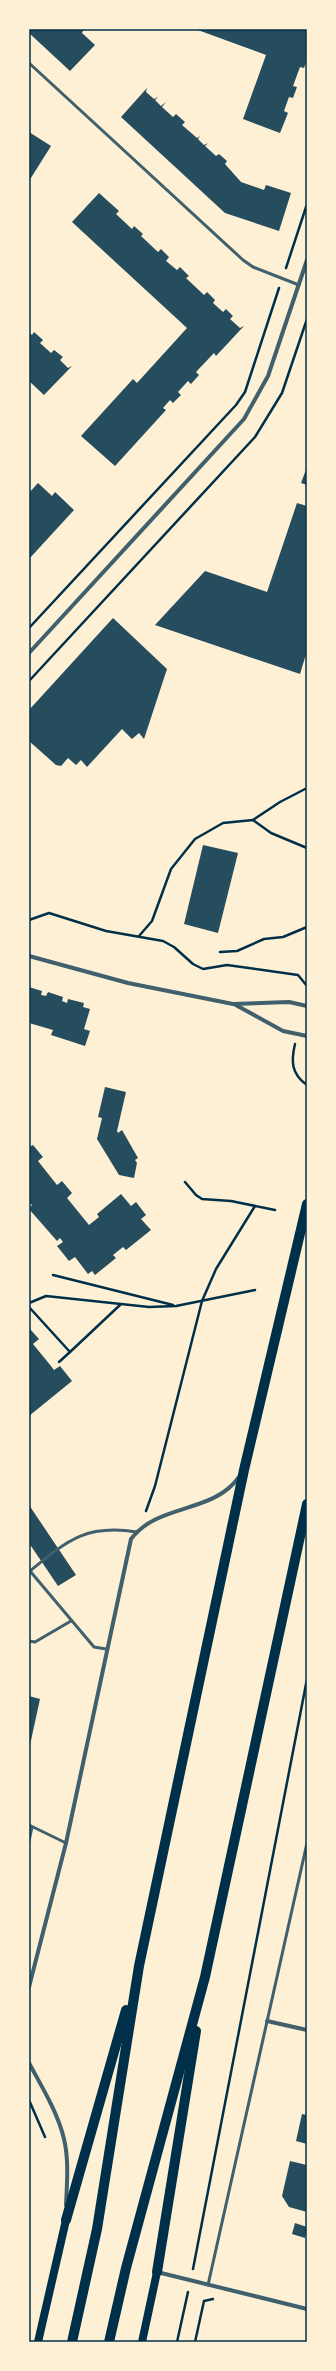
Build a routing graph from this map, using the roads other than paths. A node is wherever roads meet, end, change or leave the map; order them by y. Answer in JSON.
{"nodes":[{"id":1,"x":29,"y":63,"type":"edge"},
{"id":2,"x":307,"y":260,"type":"edge"},
{"id":3,"x":299,"y":285,"type":"junction"},
{"id":4,"x":29,"y":653,"type":"edge"},
{"id":5,"x":29,"y":956,"type":"edge"},
{"id":6,"x":233,"y":1004,"type":"junction"},
{"id":7,"x":307,"y":1006,"type":"edge"},
{"id":8,"x":307,"y":1036,"type":"edge"},
{"id":9,"x":307,"y":1204,"type":"edge"},
{"id":10,"x":244,"y":1470,"type":"junction"},
{"id":11,"x":307,"y":1504,"type":"edge"},
{"id":12,"x":137,"y":1532,"type":"junction"},
{"id":13,"x":30,"y":1570,"type":"edge"},
{"id":14,"x":71,"y":1621,"type":"junction"},
{"id":15,"x":29,"y":1640,"type":"edge"},
{"id":16,"x":106,"y":1649,"type":"junction"},
{"id":17,"x":31,"y":1826,"type":"edge"},
{"id":18,"x":29,"y":1841,"type":"edge"},
{"id":19,"x":66,"y":1843,"type":"junction"},
{"id":20,"x":307,"y":1843,"type":"edge"},
{"id":21,"x":306,"y":1854,"type":"edge"},
{"id":22,"x":139,"y":1966,"type":"junction"},
{"id":23,"x":205,"y":1978,"type":"junction"},
{"id":24,"x":29,"y":1987,"type":"edge"},
{"id":25,"x":267,"y":2021,"type":"junction"},
{"id":26,"x":307,"y":2030,"type":"edge"},
{"id":27,"x":29,"y":2063,"type":"edge"},
{"id":28,"x":66,"y":2220,"type":"junction"},
{"id":29,"x":157,"y":2272,"type":"junction"},
{"id":30,"x":208,"y":2285,"type":"junction"},
{"id":31,"x":307,"y":2309,"type":"edge"},
{"id":32,"x":38,"y":2342,"type":"edge"},
{"id":33,"x":72,"y":2342,"type":"edge"},
{"id":34,"x":109,"y":2342,"type":"edge"},
{"id":35,"x":142,"y":2342,"type":"edge"}],
"edges":[{"from":1,"to":3,"type":"lane"},
{"from":2,"to":3,"type":"street"},
{"from":3,"to":4,"type":"street"},
{"from":5,"to":6,"type":"street"},
{"from":6,"to":7,"type":"street"},
{"from":6,"to":8,"type":"street"},
{"from":9,"to":10,"type":"main road"},
{"from":10,"to":12,"type":"street"},
{"from":10,"to":22,"type":"main road"},
{"from":11,"to":23,"type":"main road"},
{"from":12,"to":13,"type":"lane"},
{"from":12,"to":16,"type":"street"},
{"from":13,"to":14,"type":"lane"},
{"from":14,"to":15,"type":"lane"},
{"from":14,"to":16,"type":"lane"},
{"from":16,"to":19,"type":"street"},
{"from":17,"to":18,"type":"lane"},
{"from":17,"to":19,"type":"lane"},
{"from":19,"to":24,"type":"street"},
{"from":20,"to":21,"type":"lane"},
{"from":21,"to":25,"type":"lane"},
{"from":22,"to":28,"type":"main road"},
{"from":22,"to":33,"type":"main road"},
{"from":23,"to":29,"type":"main road"},
{"from":23,"to":34,"type":"main road"},
{"from":25,"to":26,"type":"street"},
{"from":25,"to":30,"type":"lane"},
{"from":27,"to":28,"type":"street"},
{"from":28,"to":32,"type":"main road"},
{"from":29,"to":30,"type":"street"},
{"from":29,"to":35,"type":"main road"},
{"from":30,"to":31,"type":"street"}]}
